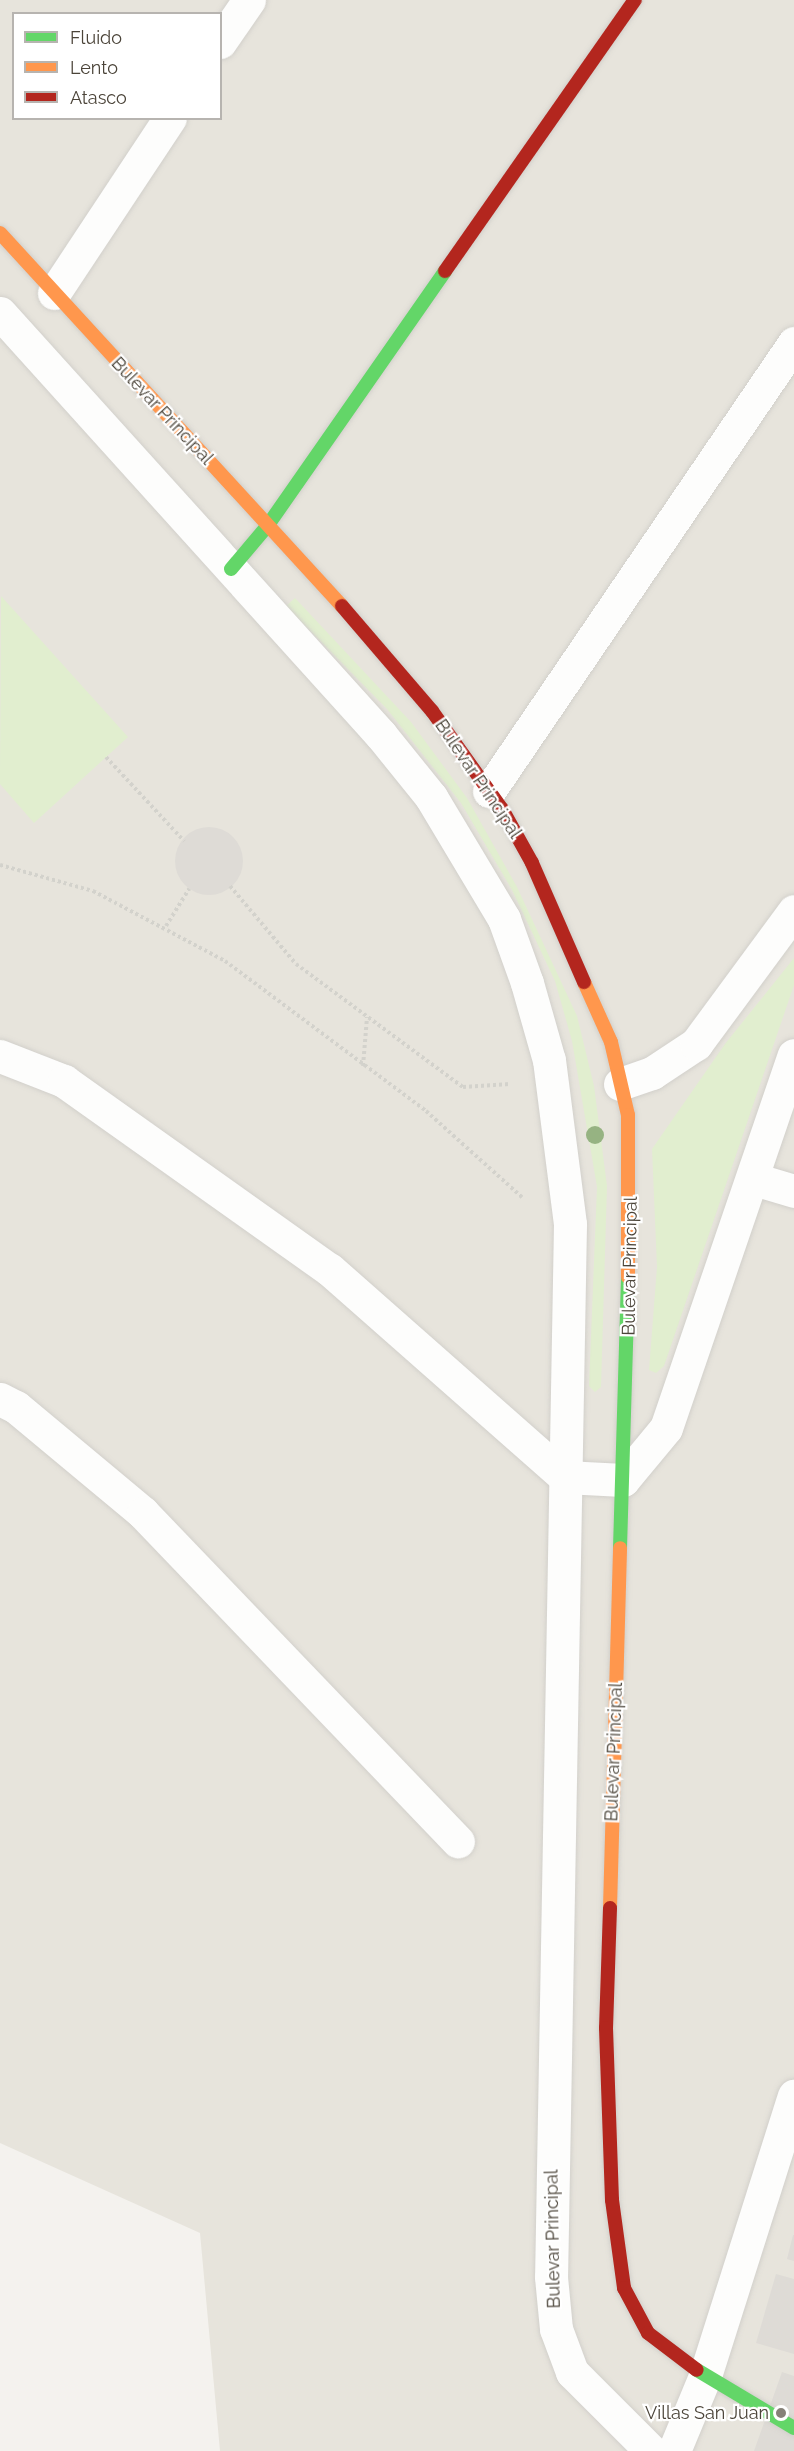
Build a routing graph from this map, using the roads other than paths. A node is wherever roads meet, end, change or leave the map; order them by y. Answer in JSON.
{"nodes":[{"id":1,"x":249,"y":0,"type":"edge"},
{"id":2,"x":635,"y":0,"type":"edge"},
{"id":3,"x":222,"y":39,"type":"edge"},
{"id":4,"x":169,"y":120,"type":"edge"},
{"id":5,"x":0,"y":233,"type":"edge"},
{"id":6,"x":54,"y":292,"type":"junction"},
{"id":7,"x":0,"y":313,"type":"edge"},
{"id":8,"x":794,"y":343,"type":"edge"},
{"id":9,"x":268,"y":525,"type":"junction"},
{"id":10,"x":231,"y":569,"type":"junction"},
{"id":11,"x":489,"y":791,"type":"junction"},
{"id":12,"x":794,"y":911,"type":"edge"},
{"id":13,"x":794,"y":1055,"type":"edge"},
{"id":14,"x":0,"y":1056,"type":"edge"},
{"id":15,"x":620,"y":1084,"type":"junction"},
{"id":16,"x":754,"y":1179,"type":"junction"},
{"id":17,"x":794,"y":1191,"type":"edge"},
{"id":18,"x":0,"y":1399,"type":"edge"},
{"id":19,"x":564,"y":1477,"type":"junction"},
{"id":20,"x":623,"y":1480,"type":"junction"},
{"id":21,"x":458,"y":1842,"type":"dead end"},
{"id":22,"x":794,"y":2096,"type":"edge"},
{"id":23,"x":705,"y":2376,"type":"junction"},
{"id":24,"x":794,"y":2428,"type":"edge"},
{"id":25,"x":651,"y":2451,"type":"edge"},
{"id":26,"x":674,"y":2451,"type":"edge"}],
"edges":[{"from":1,"to":3,"type":"street"},
{"from":2,"to":9,"type":"street"},
{"from":4,"to":6,"type":"street"},
{"from":5,"to":6,"type":"street","name":"Bulevar Principal"},
{"from":6,"to":9,"type":"street","name":"Bulevar Principal"},
{"from":7,"to":10,"type":"street","name":"Bulevar Principal"},
{"from":8,"to":11,"type":"street"},
{"from":9,"to":10,"type":"street"},
{"from":9,"to":11,"type":"street","name":"Bulevar Principal"},
{"from":10,"to":19,"type":"street","name":"Bulevar Principal"},
{"from":11,"to":15,"type":"street","name":"Bulevar Principal"},
{"from":12,"to":15,"type":"street"},
{"from":13,"to":16,"type":"street"},
{"from":14,"to":19,"type":"street"},
{"from":15,"to":20,"type":"street","name":"Bulevar Principal"},
{"from":16,"to":17,"type":"street"},
{"from":16,"to":20,"type":"street"},
{"from":18,"to":21,"type":"street"},
{"from":19,"to":20,"type":"street"},
{"from":19,"to":25,"type":"street","name":"Bulevar Principal"},
{"from":20,"to":23,"type":"street","name":"Bulevar Principal"},
{"from":22,"to":23,"type":"street"},
{"from":23,"to":24,"type":"street","name":"Bulevar Principal"},
{"from":23,"to":26,"type":"street"}]}
